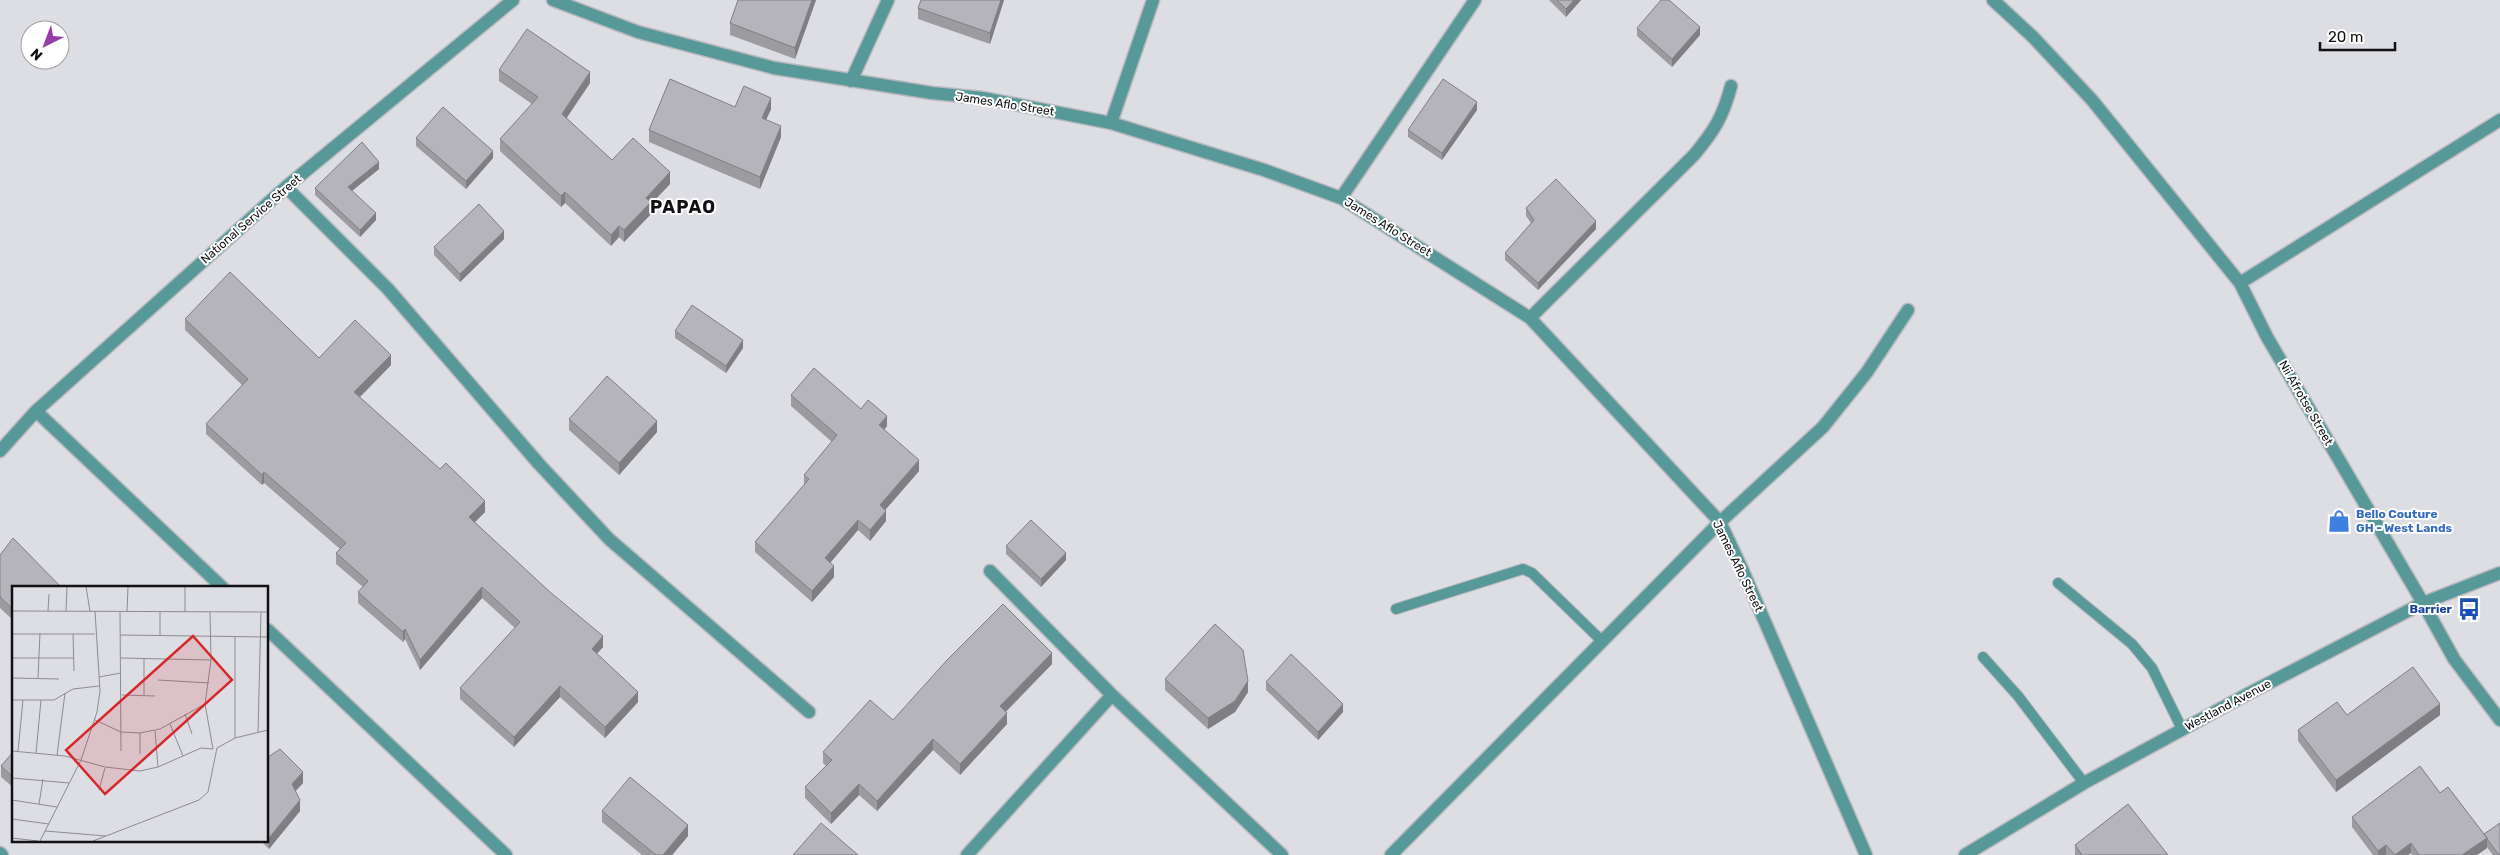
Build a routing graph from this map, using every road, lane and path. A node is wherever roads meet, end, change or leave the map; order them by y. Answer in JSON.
{"nodes":[{"id":1,"x":513,"y":0,"type":"edge"},
{"id":2,"x":553,"y":0,"type":"edge"},
{"id":3,"x":888,"y":0,"type":"edge"},
{"id":4,"x":1153,"y":0,"type":"edge"},
{"id":5,"x":1475,"y":0,"type":"edge"},
{"id":6,"x":1993,"y":0,"type":"edge"},
{"id":7,"x":851,"y":80,"type":"junction"},
{"id":8,"x":1731,"y":86,"type":"dead end"},
{"id":9,"x":2500,"y":120,"type":"edge"},
{"id":10,"x":1111,"y":123,"type":"junction"},
{"id":11,"x":286,"y":187,"type":"junction"},
{"id":12,"x":1341,"y":198,"type":"junction"},
{"id":13,"x":2240,"y":283,"type":"junction"},
{"id":14,"x":1908,"y":310,"type":"dead end"},
{"id":15,"x":1530,"y":318,"type":"junction"},
{"id":16,"x":36,"y":411,"type":"junction"},
{"id":17,"x":0,"y":451,"type":"edge"},
{"id":18,"x":1720,"y":522,"type":"junction"},
{"id":19,"x":990,"y":571,"type":"dead end"},
{"id":20,"x":2500,"y":573,"type":"edge"},
{"id":21,"x":2058,"y":583,"type":"dead end"},
{"id":22,"x":221,"y":586,"type":"edge"},
{"id":23,"x":2423,"y":603,"type":"junction"},
{"id":24,"x":1396,"y":609,"type":"dead end"},
{"id":25,"x":269,"y":631,"type":"edge"},
{"id":26,"x":1603,"y":642,"type":"junction"},
{"id":27,"x":1983,"y":657,"type":"dead end"},
{"id":28,"x":1112,"y":695,"type":"junction"},
{"id":29,"x":809,"y":712,"type":"dead end"},
{"id":30,"x":2500,"y":720,"type":"edge"},
{"id":31,"x":2182,"y":729,"type":"junction"},
{"id":32,"x":2084,"y":783,"type":"junction"},
{"id":33,"x":506,"y":855,"type":"edge"},
{"id":34,"x":967,"y":855,"type":"edge"},
{"id":35,"x":1282,"y":855,"type":"edge"},
{"id":36,"x":1391,"y":855,"type":"edge"},
{"id":37,"x":1866,"y":855,"type":"edge"},
{"id":38,"x":1965,"y":855,"type":"edge"}],
"edges":[{"from":1,"to":11,"type":"street","name":"National Service Street"},
{"from":2,"to":7,"type":"street","name":"James Aflo Street"},
{"from":3,"to":7,"type":"street"},
{"from":4,"to":10,"type":"street"},
{"from":5,"to":12,"type":"street"},
{"from":6,"to":13,"type":"street","name":"Nii Afrotse Street"},
{"from":7,"to":10,"type":"street","name":"James Aflo Street"},
{"from":8,"to":15,"type":"street"},
{"from":9,"to":13,"type":"street"},
{"from":10,"to":12,"type":"street","name":"James Aflo Street"},
{"from":11,"to":16,"type":"street","name":"National Service Street"},
{"from":11,"to":29,"type":"street"},
{"from":12,"to":15,"type":"street","name":"James Aflo Street"},
{"from":13,"to":23,"type":"street","name":"Nii Afrotse Street"},
{"from":14,"to":18,"type":"street"},
{"from":15,"to":18,"type":"street","name":"James Aflo Street"},
{"from":16,"to":17,"type":"street","name":"National Service Street"},
{"from":16,"to":22,"type":"street"},
{"from":18,"to":26,"type":"street"},
{"from":18,"to":37,"type":"street","name":"James Aflo Street"},
{"from":19,"to":28,"type":"street"},
{"from":20,"to":23,"type":"street","name":"Westland Avenue"},
{"from":21,"to":31,"type":"lane"},
{"from":23,"to":30,"type":"street","name":"Nii Afrotse Street"},
{"from":23,"to":31,"type":"street","name":"Westland Avenue"},
{"from":24,"to":26,"type":"lane"},
{"from":25,"to":33,"type":"street"},
{"from":26,"to":36,"type":"street"},
{"from":27,"to":32,"type":"lane"},
{"from":28,"to":34,"type":"street"},
{"from":28,"to":35,"type":"street"},
{"from":31,"to":32,"type":"street","name":"Westland Avenue"},
{"from":32,"to":38,"type":"street","name":"Westland Avenue"}]}
